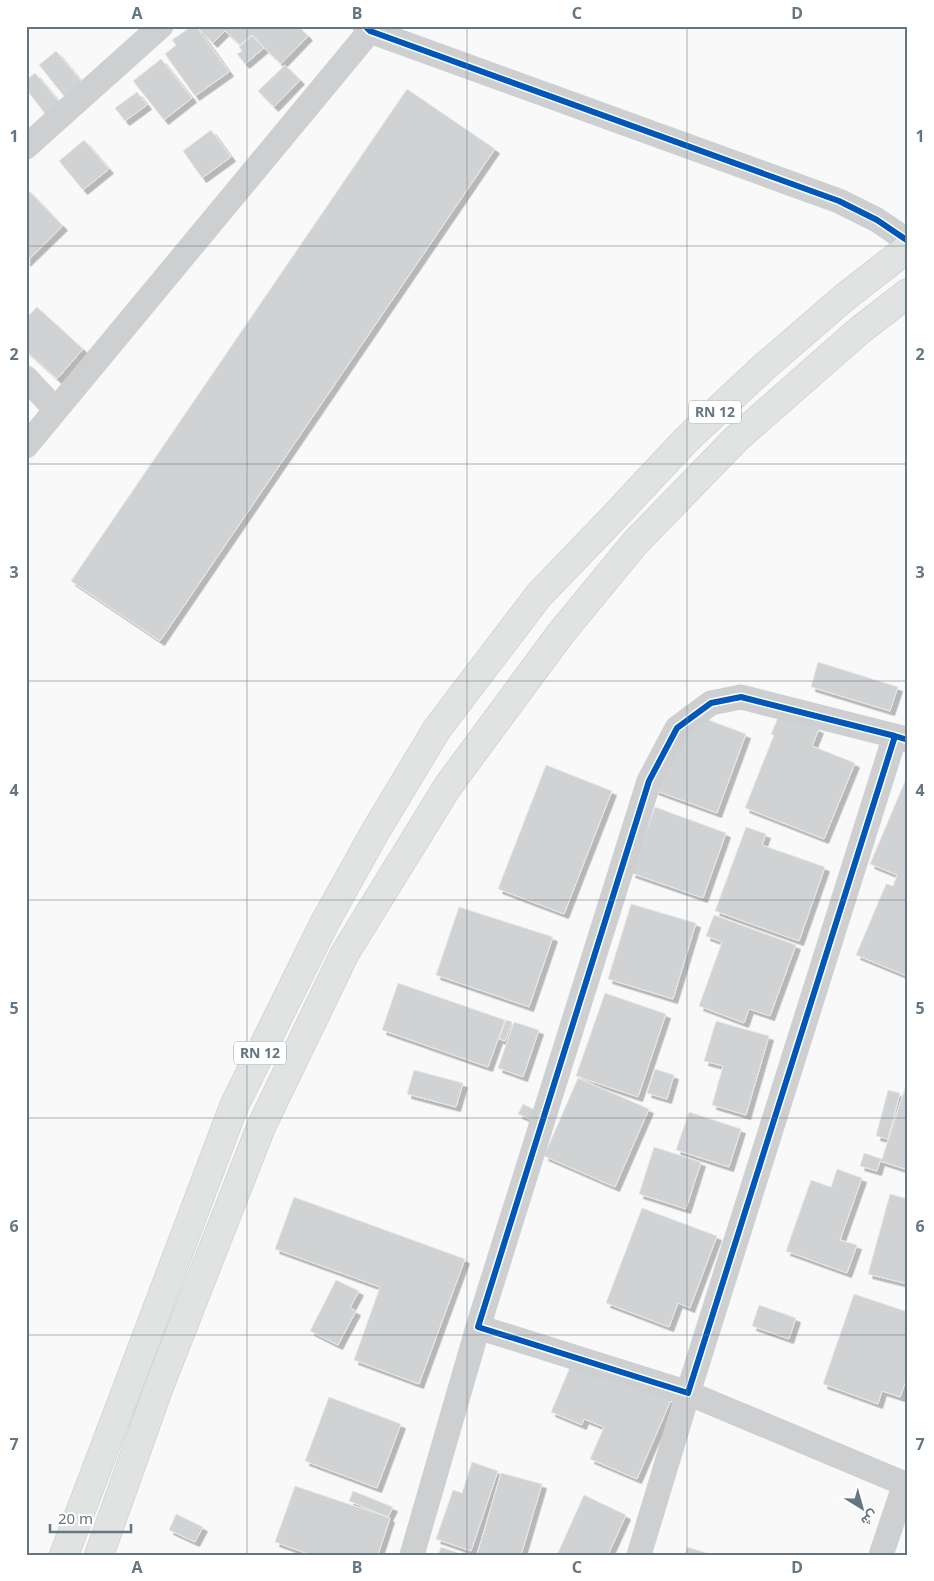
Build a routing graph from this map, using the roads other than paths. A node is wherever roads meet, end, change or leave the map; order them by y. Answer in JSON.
{"nodes":[{"id":1,"x":161,"y":26,"type":"edge"},
{"id":2,"x":370,"y":28,"type":"edge"},
{"id":3,"x":26,"y":147,"type":"edge"},
{"id":4,"x":908,"y":242,"type":"edge"},
{"id":5,"x":908,"y":248,"type":"edge"},
{"id":6,"x":908,"y":293,"type":"edge"},
{"id":7,"x":26,"y":378,"type":"edge"},
{"id":8,"x":56,"y":410,"type":"junction"},
{"id":9,"x":26,"y":446,"type":"edge"},
{"id":10,"x":901,"y":738,"type":"edge"},
{"id":11,"x":478,"y":1327,"type":"junction"},
{"id":12,"x":688,"y":1393,"type":"junction"},
{"id":13,"x":907,"y":1481,"type":"edge"},
{"id":14,"x":64,"y":1555,"type":"edge"},
{"id":15,"x":99,"y":1555,"type":"edge"},
{"id":16,"x":412,"y":1555,"type":"edge"},
{"id":17,"x":639,"y":1555,"type":"edge"},
{"id":18,"x":881,"y":1555,"type":"edge"}],
"edges":[{"from":1,"to":3,"type":"street"},
{"from":2,"to":4,"type":"street"},
{"from":2,"to":8,"type":"street"},
{"from":5,"to":14,"type":"highway","number":"RN 12"},
{"from":6,"to":15,"type":"highway"},
{"from":7,"to":8,"type":"street"},
{"from":8,"to":9,"type":"street"},
{"from":10,"to":11,"type":"street"},
{"from":10,"to":12,"type":"street"},
{"from":11,"to":12,"type":"street"},
{"from":11,"to":16,"type":"street"},
{"from":12,"to":13,"type":"street"},
{"from":12,"to":17,"type":"street"},
{"from":13,"to":18,"type":"street"}]}
